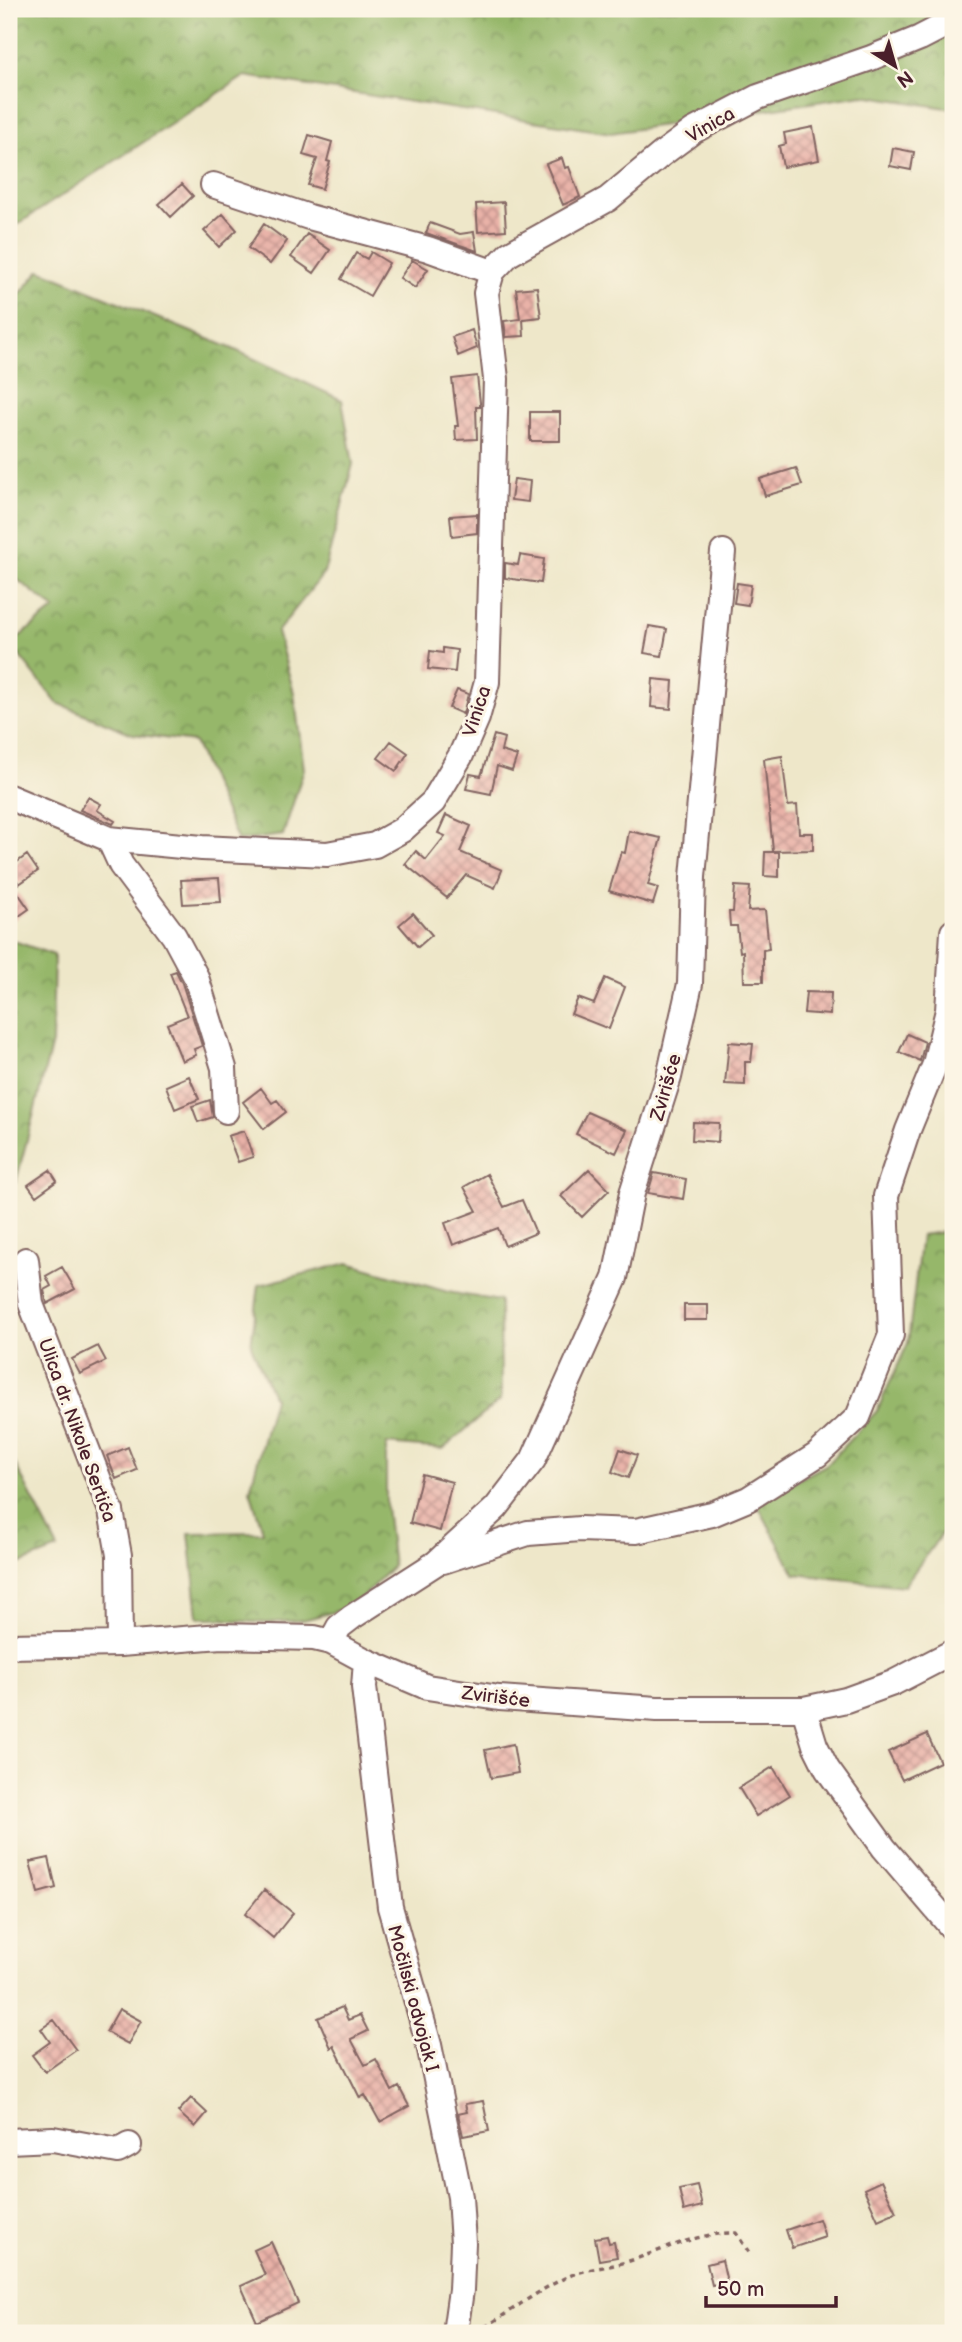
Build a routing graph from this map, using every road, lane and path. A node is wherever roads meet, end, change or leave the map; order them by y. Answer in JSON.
{"nodes":[{"id":1,"x":953,"y":21,"type":"edge"},
{"id":2,"x":213,"y":185,"type":"dead end"},
{"id":3,"x":492,"y":272,"type":"junction"},
{"id":4,"x":723,"y":552,"type":"dead end"},
{"id":5,"x":9,"y":797,"type":"edge"},
{"id":6,"x":108,"y":839,"type":"junction"},
{"id":7,"x":953,"y":932,"type":"edge"},
{"id":8,"x":226,"y":1111,"type":"dead end"},
{"id":9,"x":26,"y":1260,"type":"dead end"},
{"id":10,"x":436,"y":1563,"type":"junction"},
{"id":11,"x":331,"y":1642,"type":"junction"},
{"id":12,"x":120,"y":1644,"type":"junction"},
{"id":13,"x":9,"y":1646,"type":"edge"},
{"id":14,"x":953,"y":1652,"type":"edge"},
{"id":15,"x":366,"y":1661,"type":"junction"},
{"id":16,"x":804,"y":1709,"type":"junction"},
{"id":17,"x":953,"y":1929,"type":"edge"},
{"id":18,"x":9,"y":2141,"type":"edge"},
{"id":19,"x":129,"y":2145,"type":"dead end"},
{"id":20,"x":750,"y":2254,"type":"dead end"},
{"id":21,"x":455,"y":2333,"type":"edge"},
{"id":22,"x":474,"y":2333,"type":"edge"}],
"edges":[{"from":1,"to":3,"type":"street","name":"Vinica"},
{"from":2,"to":3,"type":"street"},
{"from":3,"to":6,"type":"street","name":"Vinica"},
{"from":4,"to":10,"type":"street","name":"Zvirišće"},
{"from":5,"to":6,"type":"street","name":"Vinica"},
{"from":6,"to":8,"type":"street"},
{"from":7,"to":10,"type":"street","name":"Zvirišće"},
{"from":9,"to":12,"type":"street","name":"Ulica dr. Nikole Sertića"},
{"from":10,"to":11,"type":"street","name":"Zvirišće"},
{"from":11,"to":12,"type":"street"},
{"from":11,"to":15,"type":"street","name":"Zvirišće"},
{"from":12,"to":13,"type":"street"},
{"from":14,"to":16,"type":"street","name":"Zvirišće"},
{"from":15,"to":16,"type":"street","name":"Zvirišće"},
{"from":15,"to":21,"type":"street","name":"Močilski odvojak I"},
{"from":16,"to":17,"type":"street"},
{"from":18,"to":19,"type":"street"},
{"from":20,"to":22,"type":"path"}]}
